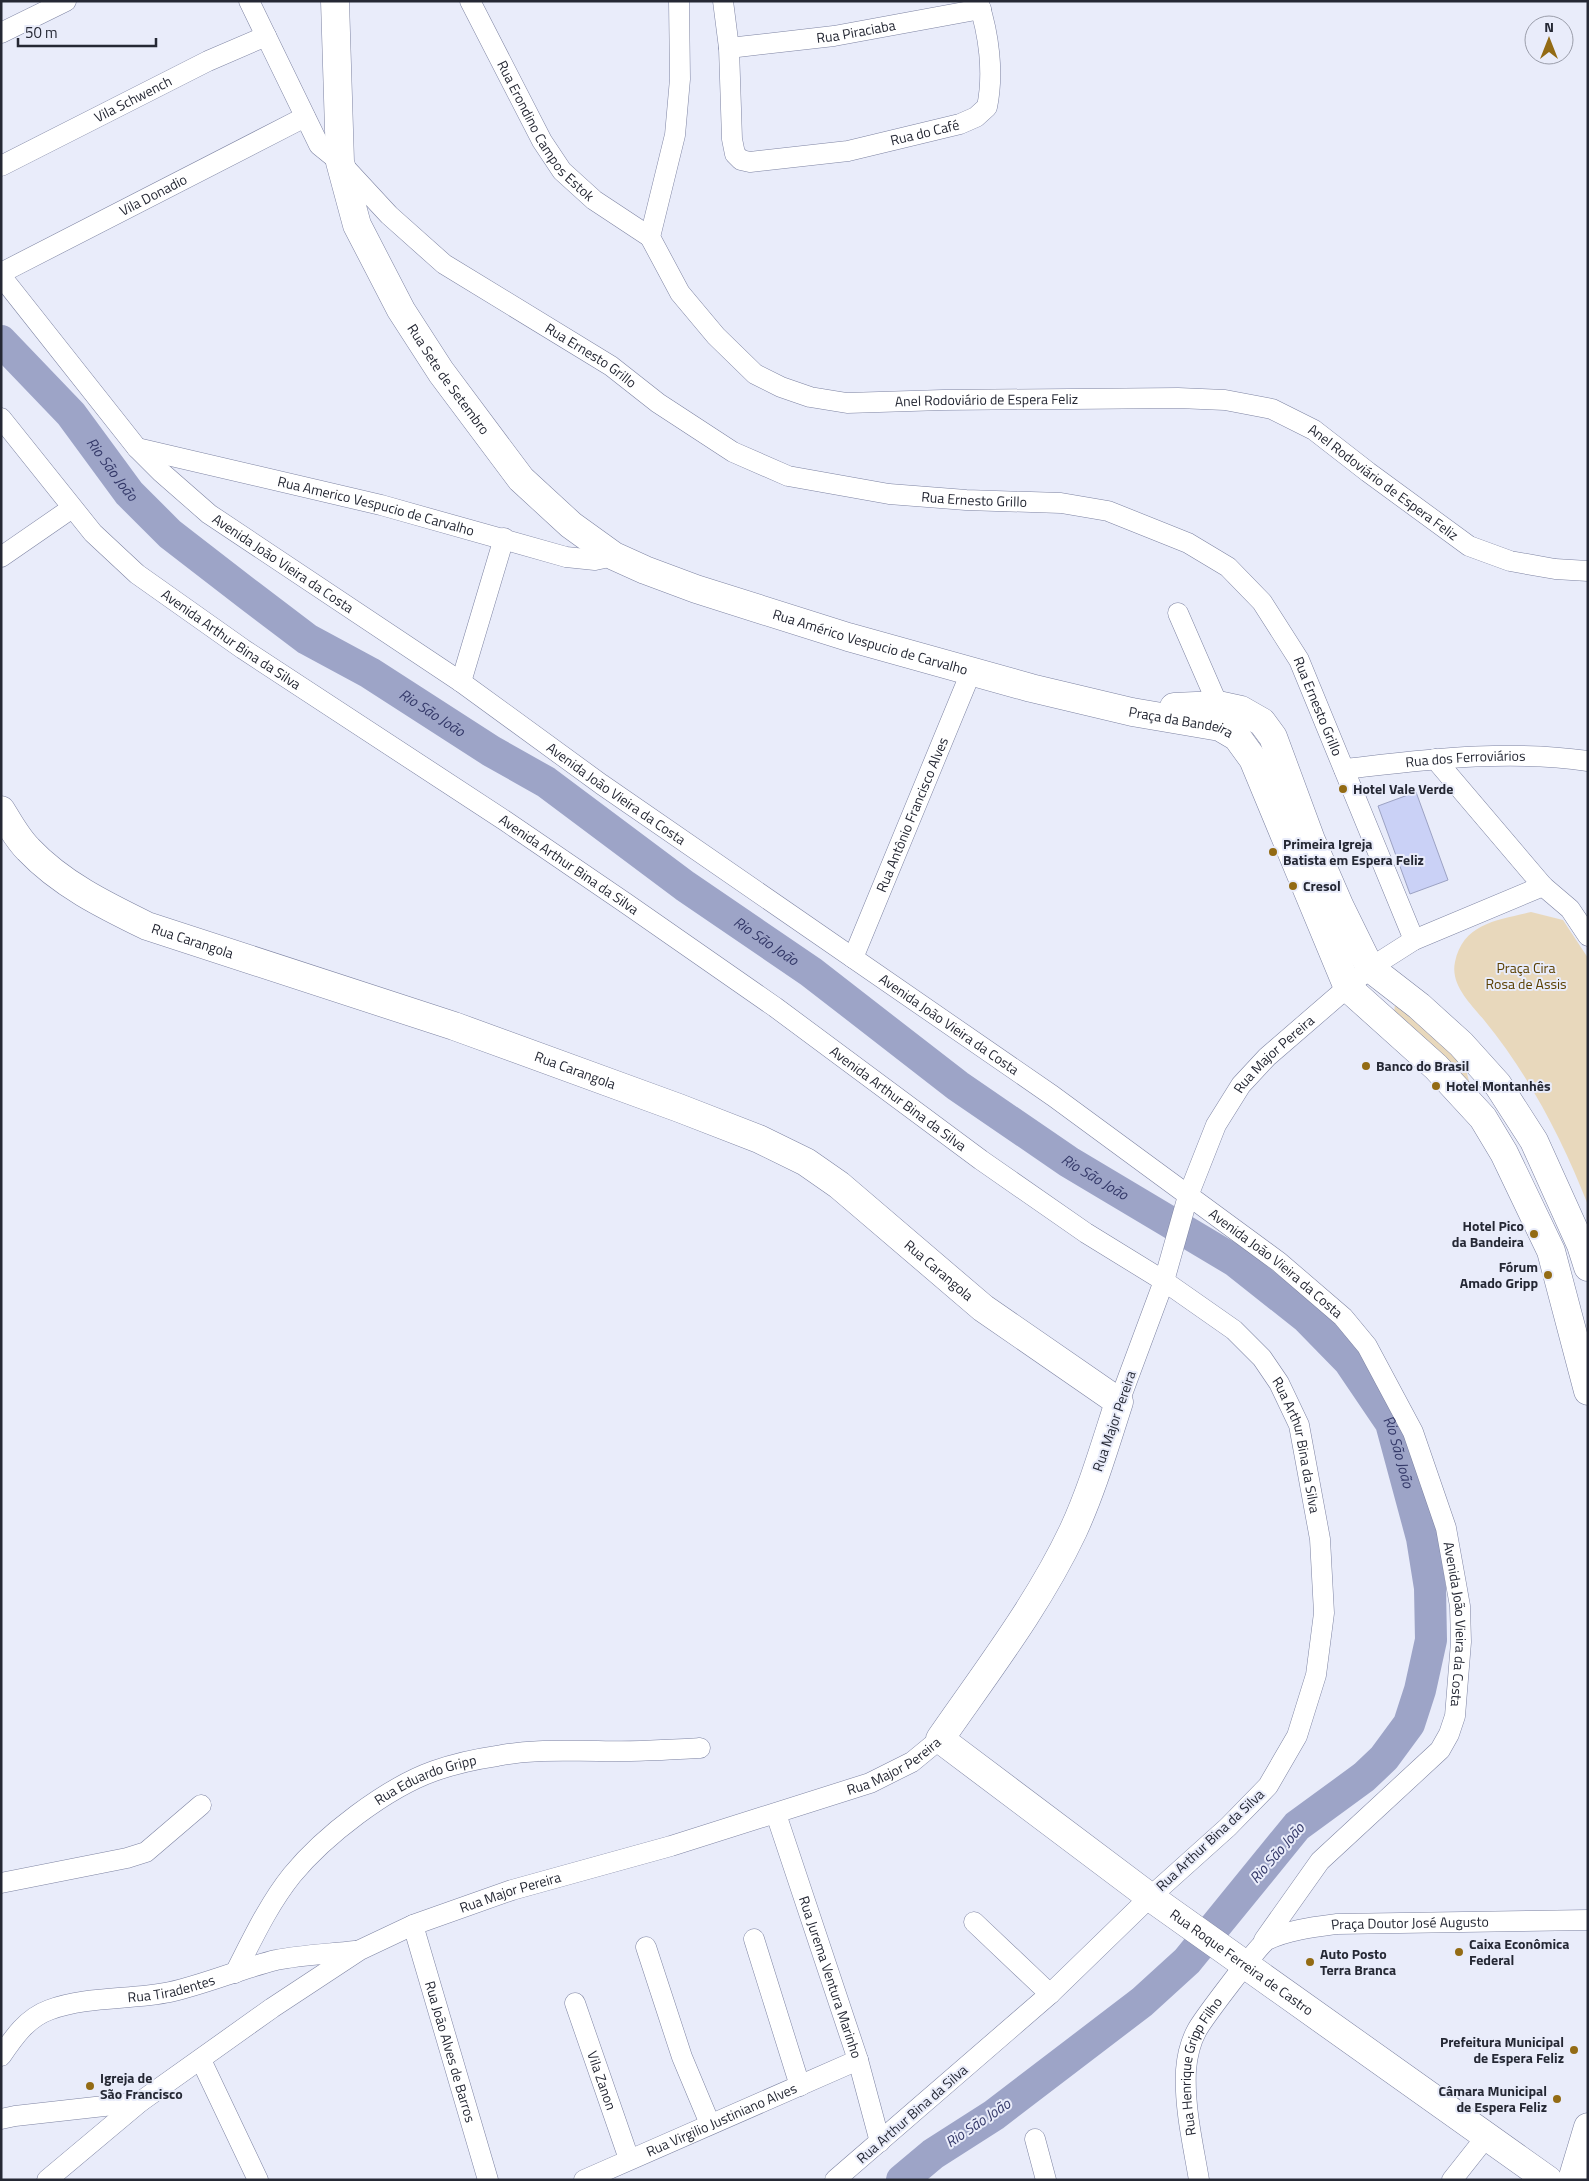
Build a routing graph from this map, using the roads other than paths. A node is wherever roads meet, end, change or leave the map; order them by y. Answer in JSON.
{"nodes":[{"id":1,"x":66,"y":1,"type":"edge"},
{"id":2,"x":249,"y":1,"type":"edge"},
{"id":3,"x":335,"y":1,"type":"edge"},
{"id":4,"x":470,"y":1,"type":"edge"},
{"id":5,"x":679,"y":1,"type":"edge"},
{"id":6,"x":723,"y":1,"type":"edge"},
{"id":7,"x":979,"y":5,"type":"edge"},
{"id":8,"x":1,"y":33,"type":"edge"},
{"id":9,"x":266,"y":36,"type":"junction"},
{"id":10,"x":730,"y":48,"type":"junction"},
{"id":11,"x":305,"y":117,"type":"junction"},
{"id":12,"x":340,"y":162,"type":"junction"},
{"id":13,"x":1,"y":166,"type":"edge"},
{"id":14,"x":650,"y":237,"type":"junction"},
{"id":15,"x":1,"y":272,"type":"edge"},
{"id":16,"x":1,"y":276,"type":"edge"},
{"id":17,"x":1,"y":418,"type":"edge"},
{"id":18,"x":137,"y":448,"type":"junction"},
{"id":19,"x":72,"y":508,"type":"junction"},
{"id":20,"x":504,"y":538,"type":"junction"},
{"id":21,"x":614,"y":556,"type":"junction"},
{"id":22,"x":1,"y":557,"type":"edge"},
{"id":23,"x":1588,"y":571,"type":"edge"},
{"id":24,"x":1178,"y":613,"type":"dead end"},
{"id":25,"x":971,"y":672,"type":"junction"},
{"id":26,"x":461,"y":682,"type":"junction"},
{"id":27,"x":1218,"y":705,"type":"junction"},
{"id":28,"x":1132,"y":712,"type":"junction"},
{"id":29,"x":1435,"y":759,"type":"junction"},
{"id":30,"x":1588,"y":761,"type":"edge"},
{"id":31,"x":1344,"y":769,"type":"junction"},
{"id":32,"x":1,"y":810,"type":"edge"},
{"id":33,"x":1543,"y":886,"type":"junction"},
{"id":34,"x":1579,"y":906,"type":"edge"},
{"id":35,"x":1588,"y":936,"type":"edge"},
{"id":36,"x":1414,"y":940,"type":"junction"},
{"id":37,"x":853,"y":958,"type":"junction"},
{"id":38,"x":1370,"y":968,"type":"junction"},
{"id":39,"x":1348,"y":988,"type":"junction"},
{"id":40,"x":1186,"y":1202,"type":"junction"},
{"id":41,"x":1588,"y":1267,"type":"edge"},
{"id":42,"x":1164,"y":1281,"type":"junction"},
{"id":43,"x":1588,"y":1391,"type":"edge"},
{"id":44,"x":1119,"y":1402,"type":"junction"},
{"id":45,"x":940,"y":1739,"type":"junction"},
{"id":46,"x":700,"y":1748,"type":"dead end"},
{"id":47,"x":201,"y":1805,"type":"dead end"},
{"id":48,"x":776,"y":1814,"type":"junction"},
{"id":49,"x":1,"y":1883,"type":"edge"},
{"id":50,"x":1150,"y":1896,"type":"junction"},
{"id":51,"x":1588,"y":1920,"type":"edge"},
{"id":52,"x":974,"y":1922,"type":"dead end"},
{"id":53,"x":413,"y":1925,"type":"junction"},
{"id":54,"x":754,"y":1939,"type":"dead end"},
{"id":55,"x":1264,"y":1940,"type":"junction"},
{"id":56,"x":646,"y":1948,"type":"dead end"},
{"id":57,"x":360,"y":1950,"type":"junction"},
{"id":58,"x":1241,"y":1961,"type":"junction"},
{"id":59,"x":235,"y":1973,"type":"junction"},
{"id":60,"x":1050,"y":1994,"type":"junction"},
{"id":61,"x":575,"y":2003,"type":"dead end"},
{"id":62,"x":1,"y":2056,"type":"edge"},
{"id":63,"x":201,"y":2060,"type":"junction"},
{"id":64,"x":858,"y":2060,"type":"junction"},
{"id":65,"x":800,"y":2086,"type":"junction"},
{"id":66,"x":140,"y":2102,"type":"junction"},
{"id":67,"x":1,"y":2119,"type":"edge"},
{"id":68,"x":710,"y":2124,"type":"junction"},
{"id":69,"x":1588,"y":2127,"type":"edge"},
{"id":70,"x":1486,"y":2137,"type":"junction"},
{"id":71,"x":1035,"y":2139,"type":"dead end"},
{"id":72,"x":880,"y":2142,"type":"junction"},
{"id":73,"x":629,"y":2159,"type":"junction"},
{"id":74,"x":47,"y":2180,"type":"edge"},
{"id":75,"x":258,"y":2180,"type":"edge"},
{"id":76,"x":488,"y":2180,"type":"edge"},
{"id":77,"x":584,"y":2180,"type":"edge"},
{"id":78,"x":835,"y":2180,"type":"edge"},
{"id":79,"x":1046,"y":2180,"type":"edge"},
{"id":80,"x":1199,"y":2180,"type":"edge"},
{"id":81,"x":1452,"y":2180,"type":"edge"},
{"id":82,"x":1548,"y":2180,"type":"edge"},
{"id":83,"x":1572,"y":2180,"type":"edge"}],
"edges":[{"from":1,"to":8,"type":"street"},
{"from":2,"to":9,"type":"street","name":"Rua Ernesto Grillo"},
{"from":3,"to":12,"type":"main road","name":"Rua Sete de Setembro"},
{"from":4,"to":14,"type":"street","name":"Rua Erondino Campos Estok"},
{"from":5,"to":14,"type":"street"},
{"from":6,"to":10,"type":"street"},
{"from":7,"to":10,"type":"street","name":"Rua Piraciaba"},
{"from":7,"to":10,"type":"street","name":"Rua do Café"},
{"from":9,"to":11,"type":"street","name":"Rua Ernesto Grillo"},
{"from":9,"to":13,"type":"street","name":"Vila Schwench"},
{"from":11,"to":12,"type":"street","name":"Rua Ernesto Grillo"},
{"from":11,"to":15,"type":"street","name":"Vila Donadio"},
{"from":12,"to":21,"type":"main road","name":"Rua Sete de Setembro"},
{"from":12,"to":31,"type":"street","name":"Rua Ernesto Grillo"},
{"from":14,"to":23,"type":"street","name":"Anel Rodoviário de Espera Feliz"},
{"from":16,"to":18,"type":"street","name":"Avenida João Vieira da Costa"},
{"from":17,"to":19,"type":"street","name":"Avenida Arthur Bina da Silva"},
{"from":18,"to":20,"type":"street","name":"Rua Americo Vespucio de Carvalho"},
{"from":18,"to":26,"type":"street","name":"Avenida João Vieira da Costa"},
{"from":19,"to":22,"type":"street"},
{"from":19,"to":42,"type":"street","name":"Avenida Arthur Bina da Silva"},
{"from":20,"to":21,"type":"street","name":"Rua Americo Vespucio de Carvalho"},
{"from":20,"to":26,"type":"street"},
{"from":21,"to":25,"type":"main road","name":"Rua Américo Vespucio de Carvalho"},
{"from":24,"to":27,"type":"street"},
{"from":25,"to":28,"type":"main road","name":"Rua Américo Vespucio de Carvalho"},
{"from":25,"to":37,"type":"street","name":"Rua Antônio Francisco Alves"},
{"from":26,"to":37,"type":"street","name":"Avenida João Vieira da Costa"},
{"from":27,"to":28,"type":"main road","name":"Praça da Bandeira"},
{"from":27,"to":38,"type":"main road","name":"Praça da Bandeira"},
{"from":28,"to":39,"type":"main road","name":"Praça da Bandeira"},
{"from":29,"to":30,"type":"street","name":"Rua dos Ferroviários"},
{"from":29,"to":31,"type":"street","name":"Rua dos Ferroviários"},
{"from":29,"to":33,"type":"street"},
{"from":31,"to":36,"type":"street","name":"Rua Ernesto Grillo"},
{"from":32,"to":44,"type":"main road","name":"Rua Carangola"},
{"from":33,"to":34,"type":"street"},
{"from":33,"to":36,"type":"street"},
{"from":34,"to":35,"type":"street"},
{"from":36,"to":38,"type":"street"},
{"from":37,"to":40,"type":"street","name":"Avenida João Vieira da Costa"},
{"from":38,"to":39,"type":"street","name":"Rua Major Pereira"},
{"from":38,"to":41,"type":"main road"},
{"from":39,"to":40,"type":"street","name":"Rua Major Pereira"},
{"from":39,"to":43,"type":"main road"},
{"from":40,"to":42,"type":"street","name":"Rua Major Pereira"},
{"from":40,"to":55,"type":"street","name":"Avenida João Vieira da Costa"},
{"from":42,"to":44,"type":"street","name":"Rua Major Pereira"},
{"from":42,"to":50,"type":"street","name":"Rua Arthur Bina da Silva"},
{"from":44,"to":45,"type":"main road","name":"Rua Major Pereira"},
{"from":45,"to":48,"type":"street","name":"Rua Major Pereira"},
{"from":45,"to":50,"type":"main road","name":"Rua Roque Ferreira de Castro"},
{"from":46,"to":59,"type":"street","name":"Rua Eduardo Gripp"},
{"from":47,"to":49,"type":"street"},
{"from":48,"to":53,"type":"street","name":"Rua Major Pereira"},
{"from":48,"to":64,"type":"street","name":"Rua Jurema Ventura Marinho"},
{"from":50,"to":58,"type":"main road","name":"Rua Roque Ferreira de Castro"},
{"from":50,"to":60,"type":"street","name":"Rua Arthur Bina da Silva"},
{"from":51,"to":55,"type":"street","name":"Praça Doutor José Augusto"},
{"from":52,"to":60,"type":"street"},
{"from":53,"to":57,"type":"street","name":"Rua Major Pereira"},
{"from":53,"to":76,"type":"street","name":"Rua João Alves de Barros"},
{"from":54,"to":65,"type":"street"},
{"from":55,"to":58,"type":"street"},
{"from":56,"to":68,"type":"street"},
{"from":57,"to":59,"type":"street","name":"Rua Tiradentes"},
{"from":57,"to":63,"type":"street","name":"Rua Major Pereira"},
{"from":58,"to":70,"type":"main road","name":"Rua Roque Ferreira de Castro"},
{"from":58,"to":80,"type":"street","name":"Rua Henrique Gripp Filho"},
{"from":59,"to":62,"type":"street","name":"Rua Tiradentes"},
{"from":60,"to":72,"type":"street","name":"Rua Arthur Bina da Silva"},
{"from":61,"to":73,"type":"street","name":"Vila Zanon"},
{"from":63,"to":66,"type":"street","name":"Rua Major Pereira"},
{"from":63,"to":75,"type":"street"},
{"from":64,"to":65,"type":"street","name":"Rua Virgilio Justiniano Alves"},
{"from":64,"to":72,"type":"street","name":"Rua Jurema Ventura Marinho"},
{"from":65,"to":68,"type":"street","name":"Rua Virgilio Justiniano Alves"},
{"from":66,"to":67,"type":"street"},
{"from":66,"to":74,"type":"street","name":"Rua Major Pereira"},
{"from":68,"to":73,"type":"street","name":"Rua Virgilio Justiniano Alves"},
{"from":69,"to":83,"type":"main road"},
{"from":70,"to":81,"type":"street"},
{"from":70,"to":82,"type":"main road","name":"Rua Roque Ferreira de Castro"},
{"from":71,"to":79,"type":"street"},
{"from":72,"to":78,"type":"street","name":"Rua Arthur Bina da Silva"},
{"from":73,"to":77,"type":"street","name":"Rua Virgilio Justiniano Alves"}]}
